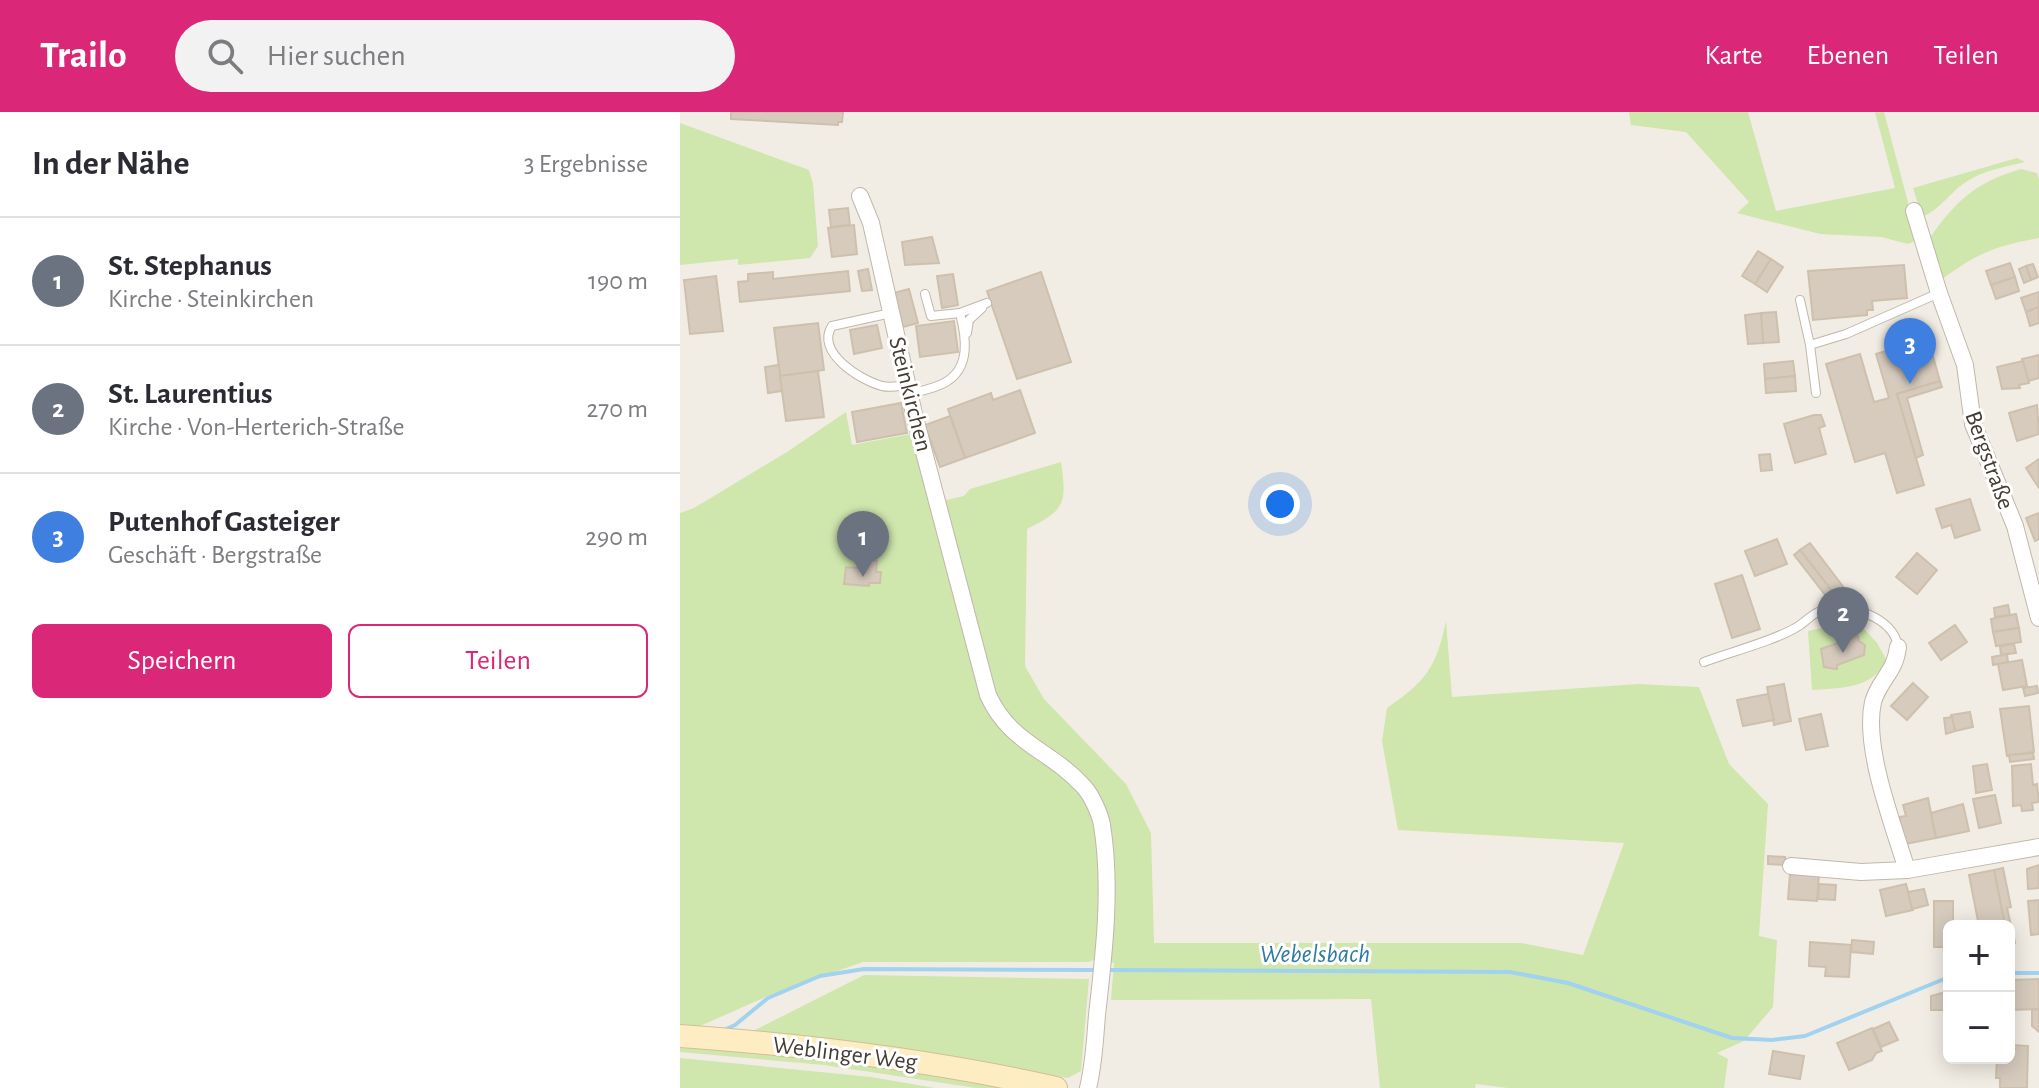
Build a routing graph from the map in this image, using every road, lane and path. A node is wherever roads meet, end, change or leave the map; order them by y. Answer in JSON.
{"nodes":[{"id":1,"x":860,"y":196,"type":"dead end"},
{"id":2,"x":1914,"y":211,"type":"dead end"},
{"id":3,"x":1939,"y":293,"type":"junction"},
{"id":4,"x":925,"y":294,"type":"dead end"},
{"id":5,"x":1800,"y":300,"type":"dead end"},
{"id":6,"x":891,"y":313,"type":"junction"},
{"id":7,"x":960,"y":313,"type":"junction"},
{"id":8,"x":966,"y":337,"type":"junction"},
{"id":9,"x":1810,"y":345,"type":"junction"},
{"id":10,"x":908,"y":390,"type":"junction"},
{"id":11,"x":1816,"y":393,"type":"dead end"},
{"id":12,"x":2039,"y":618,"type":"edge"},
{"id":13,"x":1898,"y":647,"type":"joint"},
{"id":14,"x":1704,"y":662,"type":"dead end"},
{"id":15,"x":2039,"y":847,"type":"edge"},
{"id":16,"x":1791,"y":866,"type":"dead end"},
{"id":17,"x":1907,"y":870,"type":"junction"},
{"id":18,"x":681,"y":1036,"type":"edge"},
{"id":19,"x":1056,"y":1088,"type":"edge"},
{"id":20,"x":1088,"y":1088,"type":"edge"}],
"edges":[{"from":1,"to":6,"type":"street","name":"Steinkirchen"},
{"from":2,"to":3,"type":"street","name":"Bergstraße"},
{"from":3,"to":9,"type":"lane"},
{"from":3,"to":12,"type":"street","name":"Bergstraße"},
{"from":4,"to":7,"type":"lane"},
{"from":5,"to":9,"type":"lane"},
{"from":6,"to":10,"type":"street","name":"Steinkirchen"},
{"from":6,"to":10,"type":"lane"},
{"from":7,"to":8,"type":"lane"},
{"from":7,"to":8,"type":"lane"},
{"from":8,"to":10,"type":"lane"},
{"from":9,"to":11,"type":"lane"},
{"from":10,"to":20,"type":"street","name":"Steinkirchen"},
{"from":13,"to":14,"type":"lane"},
{"from":13,"to":17,"type":"street"},
{"from":15,"to":17,"type":"street"},
{"from":16,"to":17,"type":"street"},
{"from":18,"to":19,"type":"street","name":"Weblinger Weg"}]}
